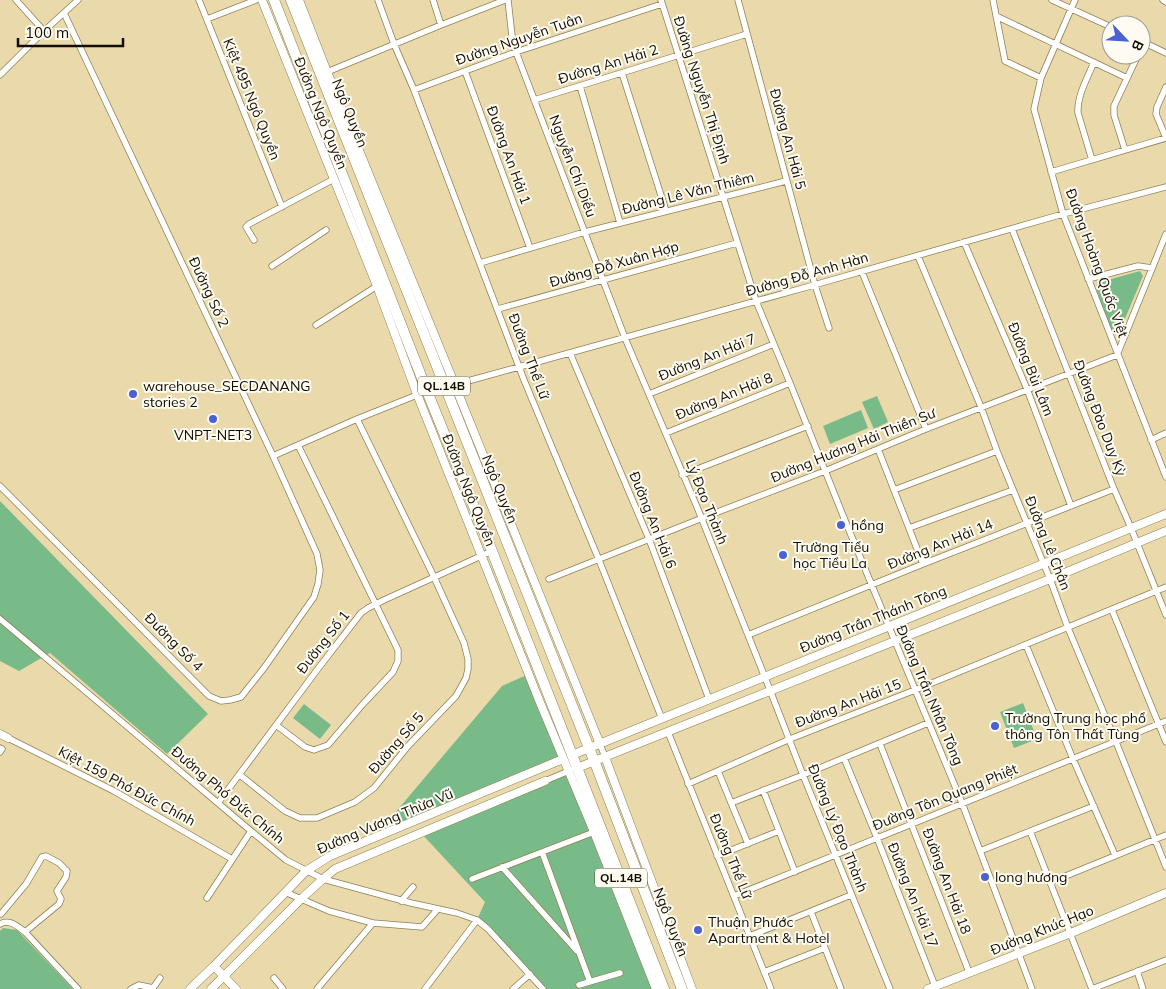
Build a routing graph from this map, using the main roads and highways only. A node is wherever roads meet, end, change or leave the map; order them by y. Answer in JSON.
{"nodes":[{"id":1,"x":274,"y":0,"type":"edge"},
{"id":2,"x":291,"y":0,"type":"edge"},
{"id":3,"x":664,"y":989,"type":"edge"},
{"id":4,"x":682,"y":989,"type":"edge"}],
"edges":[{"from":1,"to":3,"type":"highway","number":"QL.14B"},
{"from":2,"to":4,"type":"highway","name":"Ngô Quyền","number":"QL.14B"}]}
